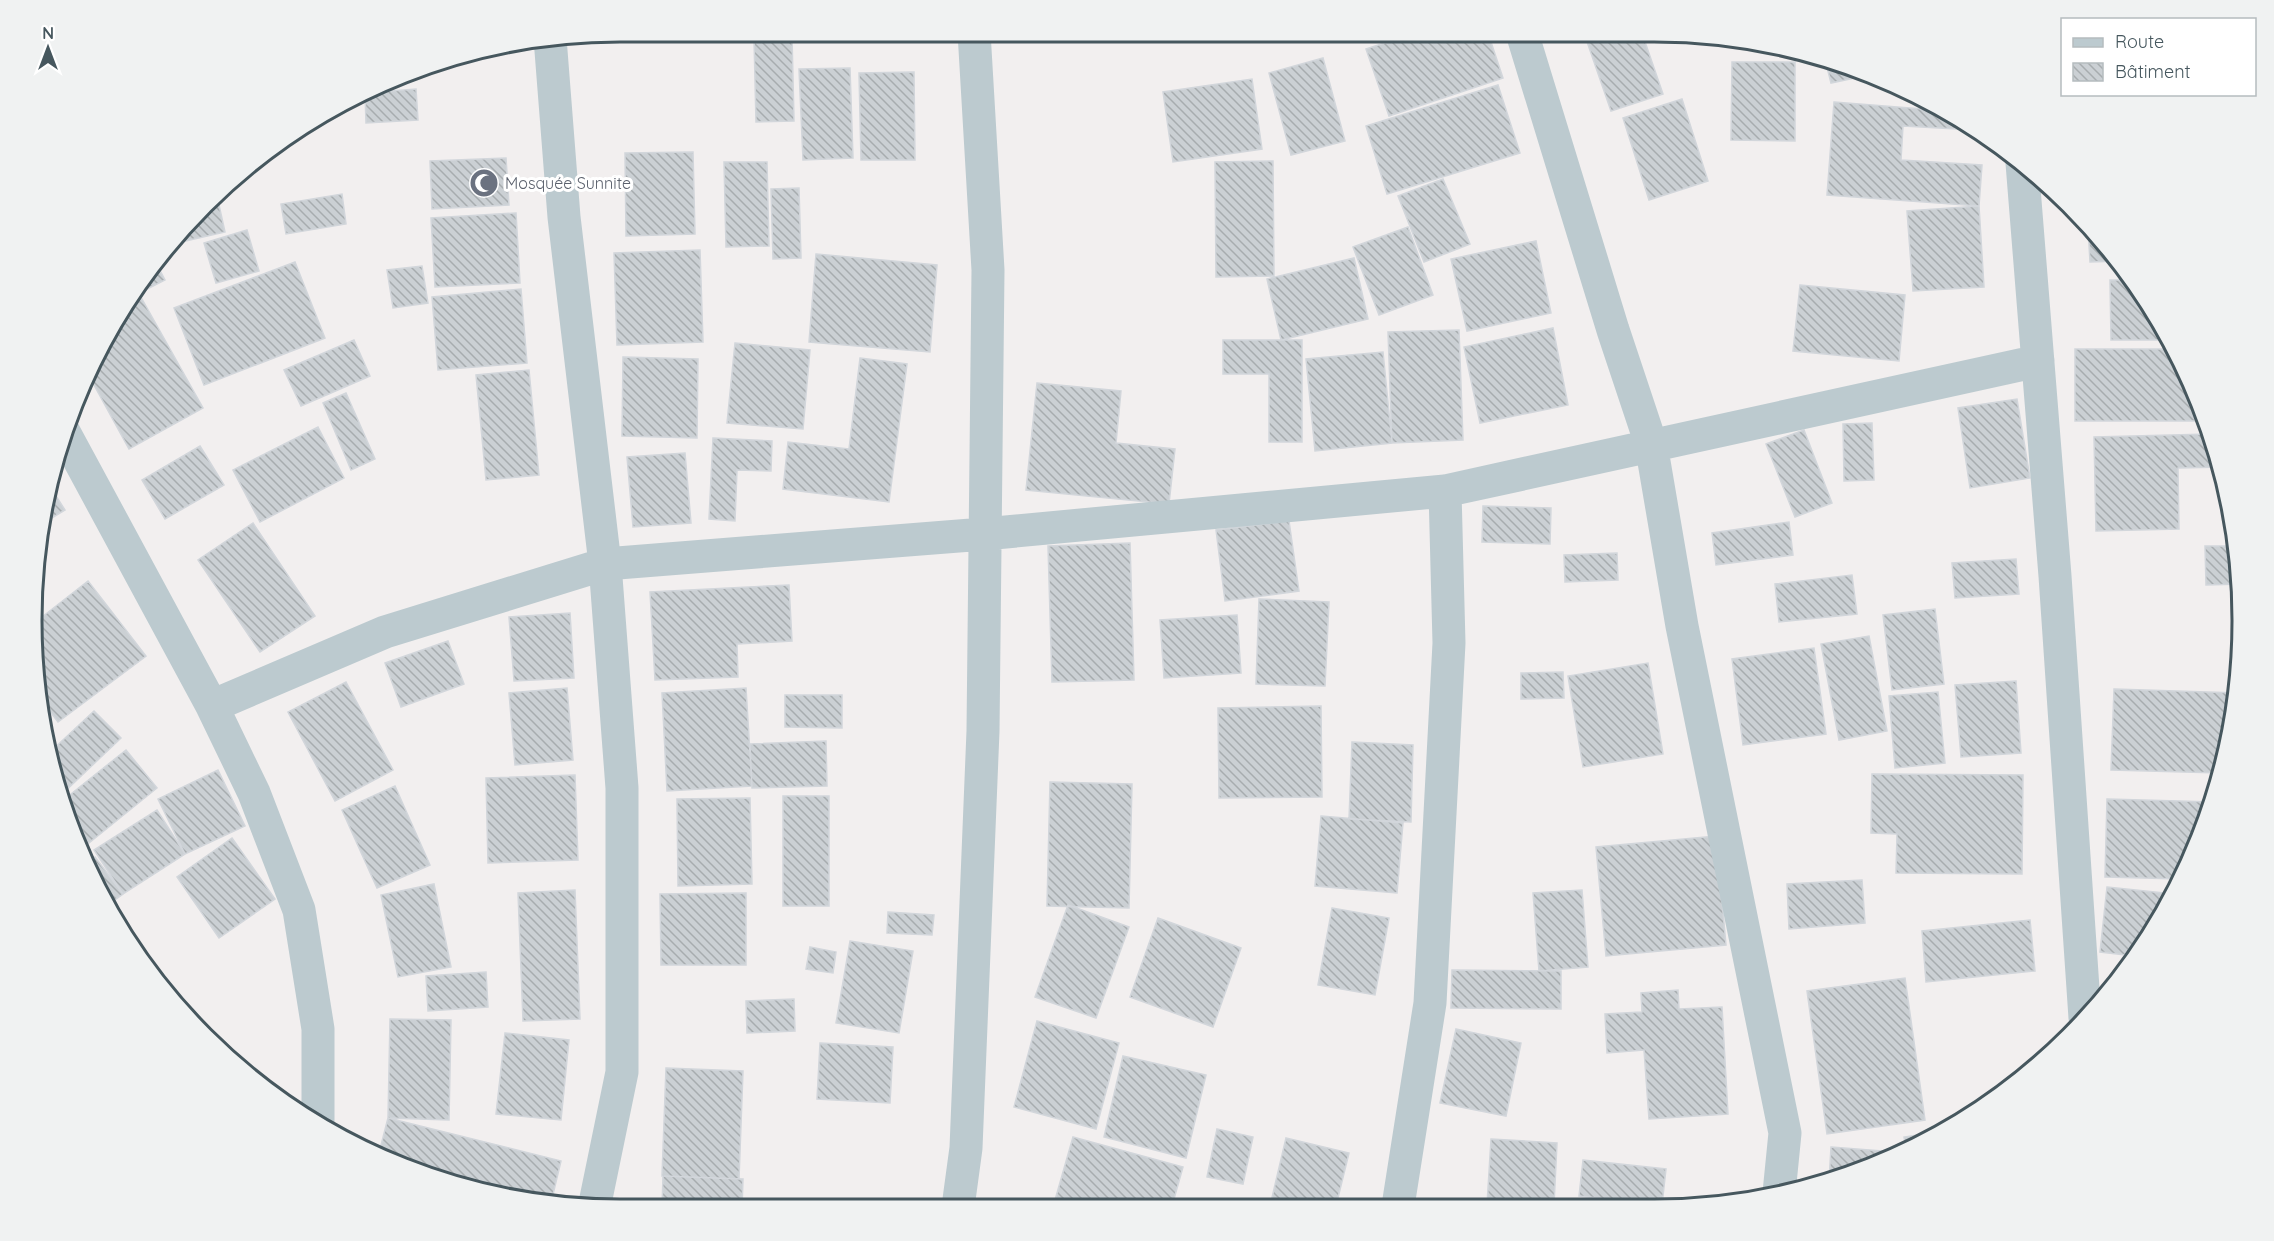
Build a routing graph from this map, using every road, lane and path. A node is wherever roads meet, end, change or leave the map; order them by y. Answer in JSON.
{"nodes":[{"id":1,"x":975,"y":42,"type":"edge"},
{"id":2,"x":1525,"y":42,"type":"edge"},
{"id":3,"x":551,"y":46,"type":"edge"},
{"id":4,"x":2023,"y":176,"type":"edge"},
{"id":5,"x":2038,"y":361,"type":"junction"},
{"id":6,"x":70,"y":444,"type":"edge"},
{"id":7,"x":1651,"y":444,"type":"junction"},
{"id":8,"x":1445,"y":491,"type":"junction"},
{"id":9,"x":984,"y":534,"type":"junction"},
{"id":10,"x":605,"y":564,"type":"junction"},
{"id":11,"x":212,"y":706,"type":"junction"},
{"id":12,"x":2084,"y":1006,"type":"edge"},
{"id":13,"x":318,"y":1113,"type":"edge"},
{"id":14,"x":1780,"y":1185,"type":"edge"},
{"id":15,"x":596,"y":1198,"type":"edge"},
{"id":16,"x":959,"y":1199,"type":"edge"},
{"id":17,"x":1399,"y":1199,"type":"edge"}],
"edges":[{"from":1,"to":9,"type":"street"},
{"from":2,"to":7,"type":"street"},
{"from":3,"to":10,"type":"street"},
{"from":4,"to":5,"type":"street"},
{"from":5,"to":7,"type":"street"},
{"from":5,"to":12,"type":"street"},
{"from":6,"to":11,"type":"street"},
{"from":7,"to":8,"type":"street"},
{"from":7,"to":14,"type":"street"},
{"from":8,"to":9,"type":"street"},
{"from":8,"to":17,"type":"street"},
{"from":9,"to":10,"type":"street"},
{"from":9,"to":16,"type":"street"},
{"from":10,"to":11,"type":"street"},
{"from":10,"to":15,"type":"street"},
{"from":11,"to":13,"type":"street"}]}
